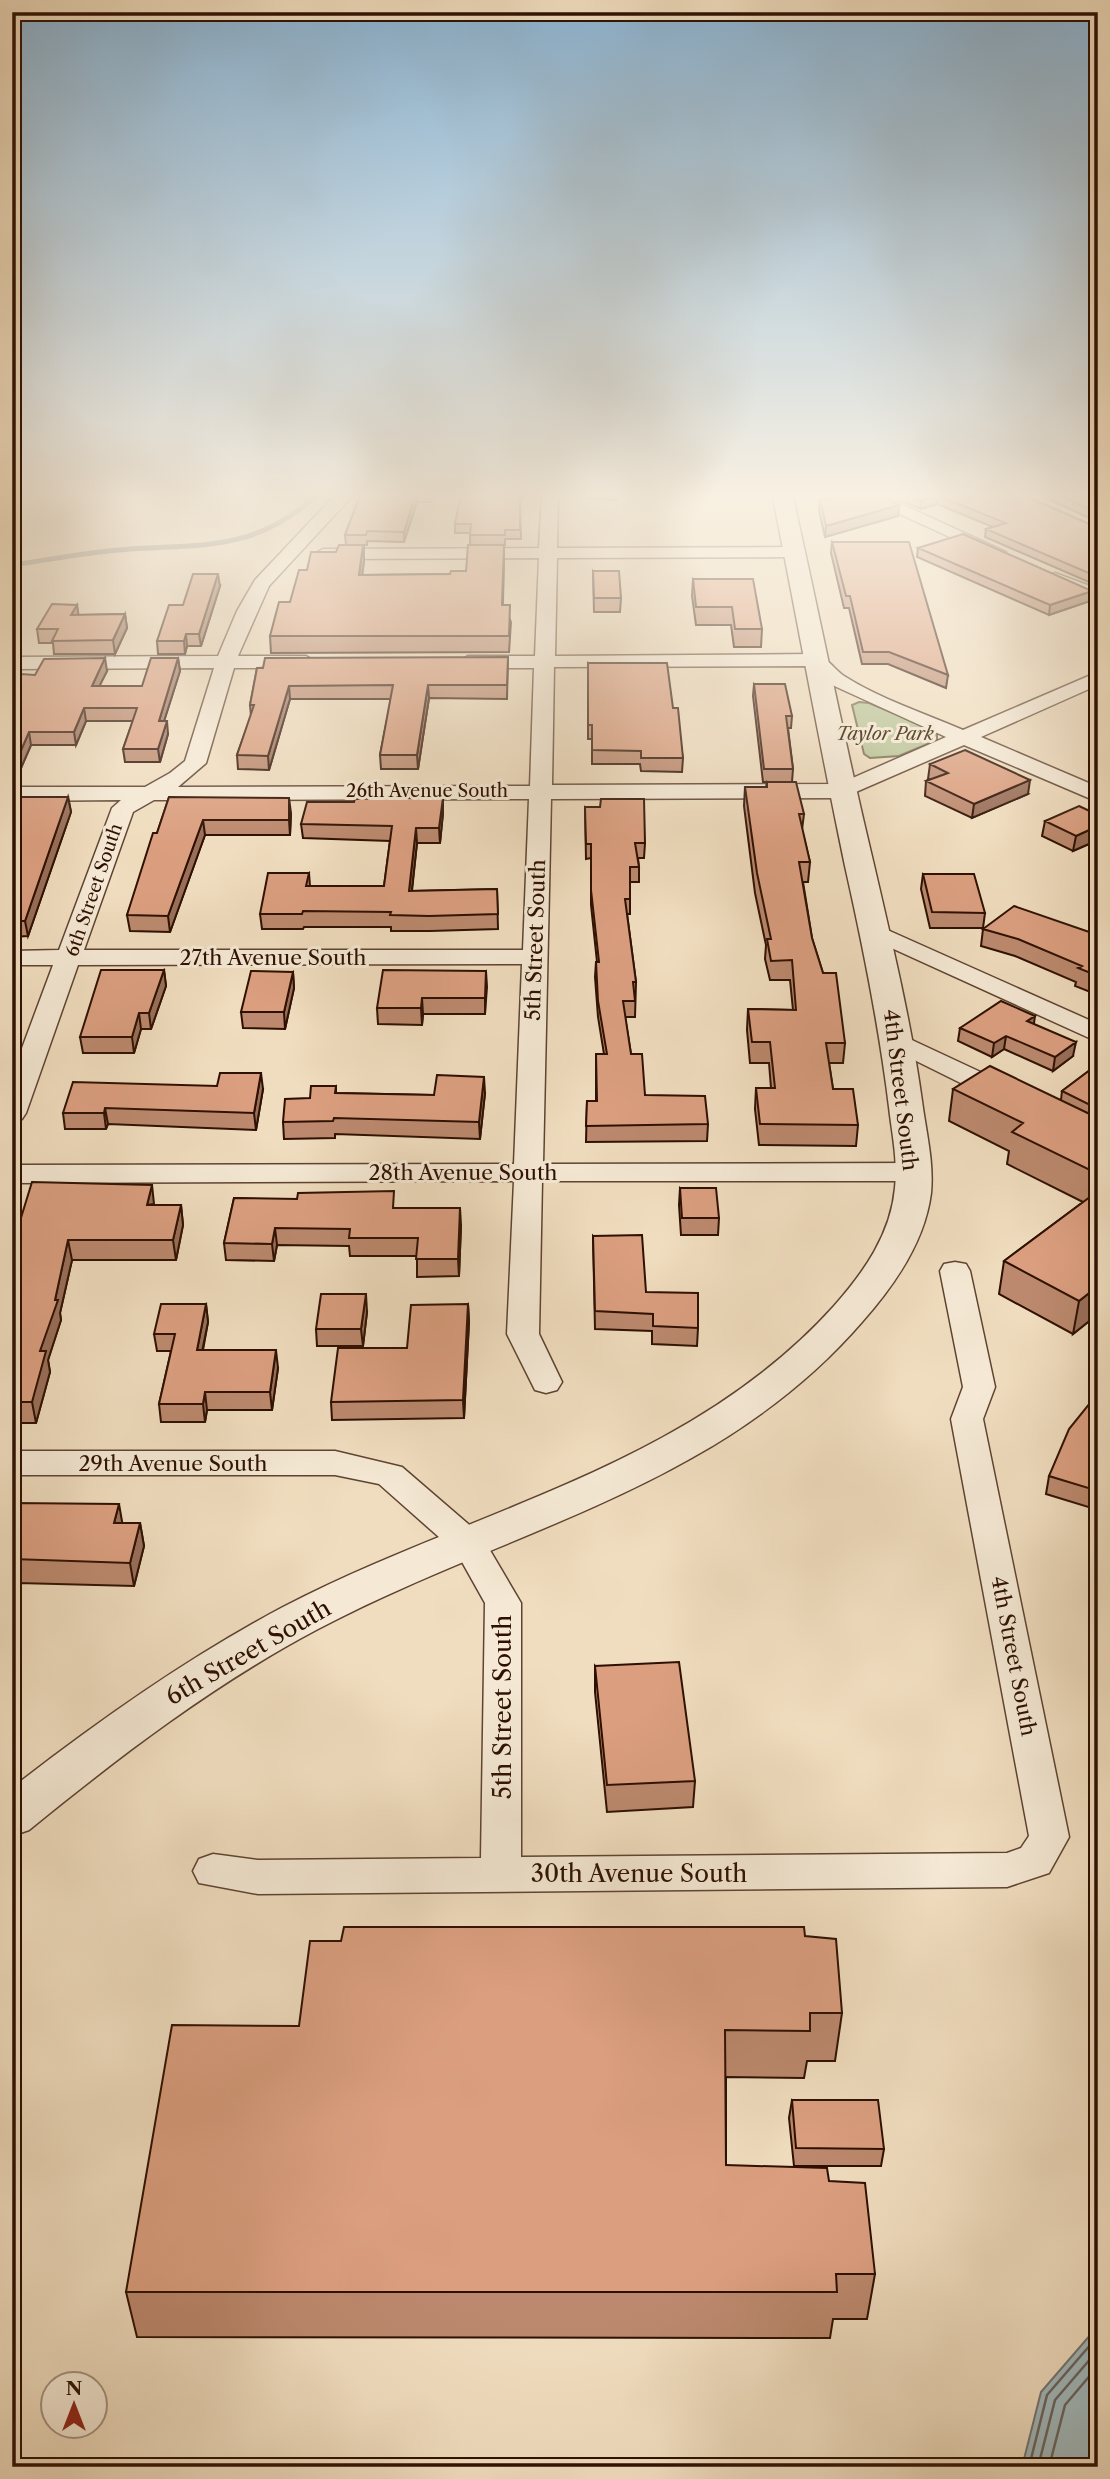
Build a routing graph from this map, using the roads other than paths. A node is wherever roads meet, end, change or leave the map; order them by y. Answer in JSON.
{"nodes":[{"id":1,"x":247,"y":609,"type":"edge"},
{"id":2,"x":546,"y":609,"type":"edge"},
{"id":3,"x":805,"y":609,"type":"edge"},
{"id":4,"x":814,"y":660,"type":"junction"},
{"id":5,"x":226,"y":662,"type":"junction"},
{"id":6,"x":323,"y":662,"type":"edge"},
{"id":7,"x":447,"y":662,"type":"edge"},
{"id":8,"x":544,"y":662,"type":"junction"},
{"id":9,"x":12,"y":663,"type":"edge"},
{"id":10,"x":1098,"y":678,"type":"edge"},
{"id":11,"x":966,"y":737,"type":"junction"},
{"id":12,"x":842,"y":790,"type":"junction"},
{"id":13,"x":542,"y":791,"type":"junction"},
{"id":14,"x":153,"y":792,"type":"junction"},
{"id":15,"x":12,"y":794,"type":"edge"},
{"id":16,"x":1098,"y":795,"type":"edge"},
{"id":17,"x":874,"y":932,"type":"junction"},
{"id":18,"x":533,"y":957,"type":"junction"},
{"id":19,"x":12,"y":958,"type":"edge"},
{"id":20,"x":71,"y":958,"type":"junction"},
{"id":21,"x":1098,"y":1034,"type":"edge"},
{"id":22,"x":899,"y":1042,"type":"junction"},
{"id":23,"x":1036,"y":1109,"type":"edge"},
{"id":24,"x":12,"y":1113,"type":"edge"},
{"id":25,"x":527,"y":1172,"type":"junction"},
{"id":26,"x":914,"y":1172,"type":"junction"},
{"id":27,"x":12,"y":1174,"type":"edge"},
{"id":28,"x":955,"y":1271,"type":"dead end"},
{"id":29,"x":546,"y":1382,"type":"dead end"},
{"id":30,"x":12,"y":1463,"type":"edge"},
{"id":31,"x":335,"y":1463,"type":"joint"},
{"id":32,"x":469,"y":1544,"type":"junction"},
{"id":33,"x":12,"y":1816,"type":"edge"},
{"id":34,"x":1049,"y":1837,"type":"joint"},
{"id":35,"x":213,"y":1871,"type":"dead end"},
{"id":36,"x":501,"y":1873,"type":"junction"}],
"edges":[{"from":1,"to":5,"type":"street","name":"6th Street South"},
{"from":2,"to":8,"type":"street","name":"5th Street South"},
{"from":3,"to":4,"type":"street","name":"4th Street South"},
{"from":4,"to":8,"type":"street"},
{"from":4,"to":11,"type":"street"},
{"from":4,"to":12,"type":"street","name":"4th Street South"},
{"from":5,"to":6,"type":"street"},
{"from":5,"to":9,"type":"street"},
{"from":5,"to":14,"type":"street","name":"6th Street South"},
{"from":7,"to":8,"type":"street"},
{"from":8,"to":13,"type":"street","name":"5th Street South"},
{"from":10,"to":11,"type":"street"},
{"from":11,"to":12,"type":"street"},
{"from":11,"to":16,"type":"street"},
{"from":12,"to":13,"type":"street","name":"26th Avenue South"},
{"from":12,"to":17,"type":"street","name":"4th Street South"},
{"from":13,"to":14,"type":"street","name":"26th Avenue South"},
{"from":13,"to":18,"type":"street","name":"5th Street South"},
{"from":14,"to":15,"type":"street","name":"26th Avenue South"},
{"from":14,"to":20,"type":"street","name":"6th Street South"},
{"from":17,"to":21,"type":"street"},
{"from":17,"to":22,"type":"street","name":"4th Street South"},
{"from":18,"to":20,"type":"street","name":"27th Avenue South"},
{"from":18,"to":25,"type":"street","name":"5th Street South"},
{"from":19,"to":20,"type":"street","name":"27th Avenue South"},
{"from":20,"to":24,"type":"street","name":"6th Street South"},
{"from":22,"to":23,"type":"street"},
{"from":22,"to":26,"type":"street","name":"4th Street South"},
{"from":25,"to":26,"type":"street","name":"28th Avenue South"},
{"from":25,"to":27,"type":"street","name":"28th Avenue South"},
{"from":25,"to":29,"type":"street","name":"5th Street South"},
{"from":26,"to":32,"type":"street","name":"4th Street South"},
{"from":28,"to":34,"type":"street","name":"4th Street South"},
{"from":30,"to":31,"type":"street","name":"29th Avenue South"},
{"from":31,"to":32,"type":"street","name":"5th Street South"},
{"from":32,"to":33,"type":"street","name":"6th Street South"},
{"from":32,"to":36,"type":"street","name":"5th Street South"},
{"from":34,"to":36,"type":"street","name":"30th Avenue South"},
{"from":35,"to":36,"type":"street","name":"30th Avenue South"}]}
